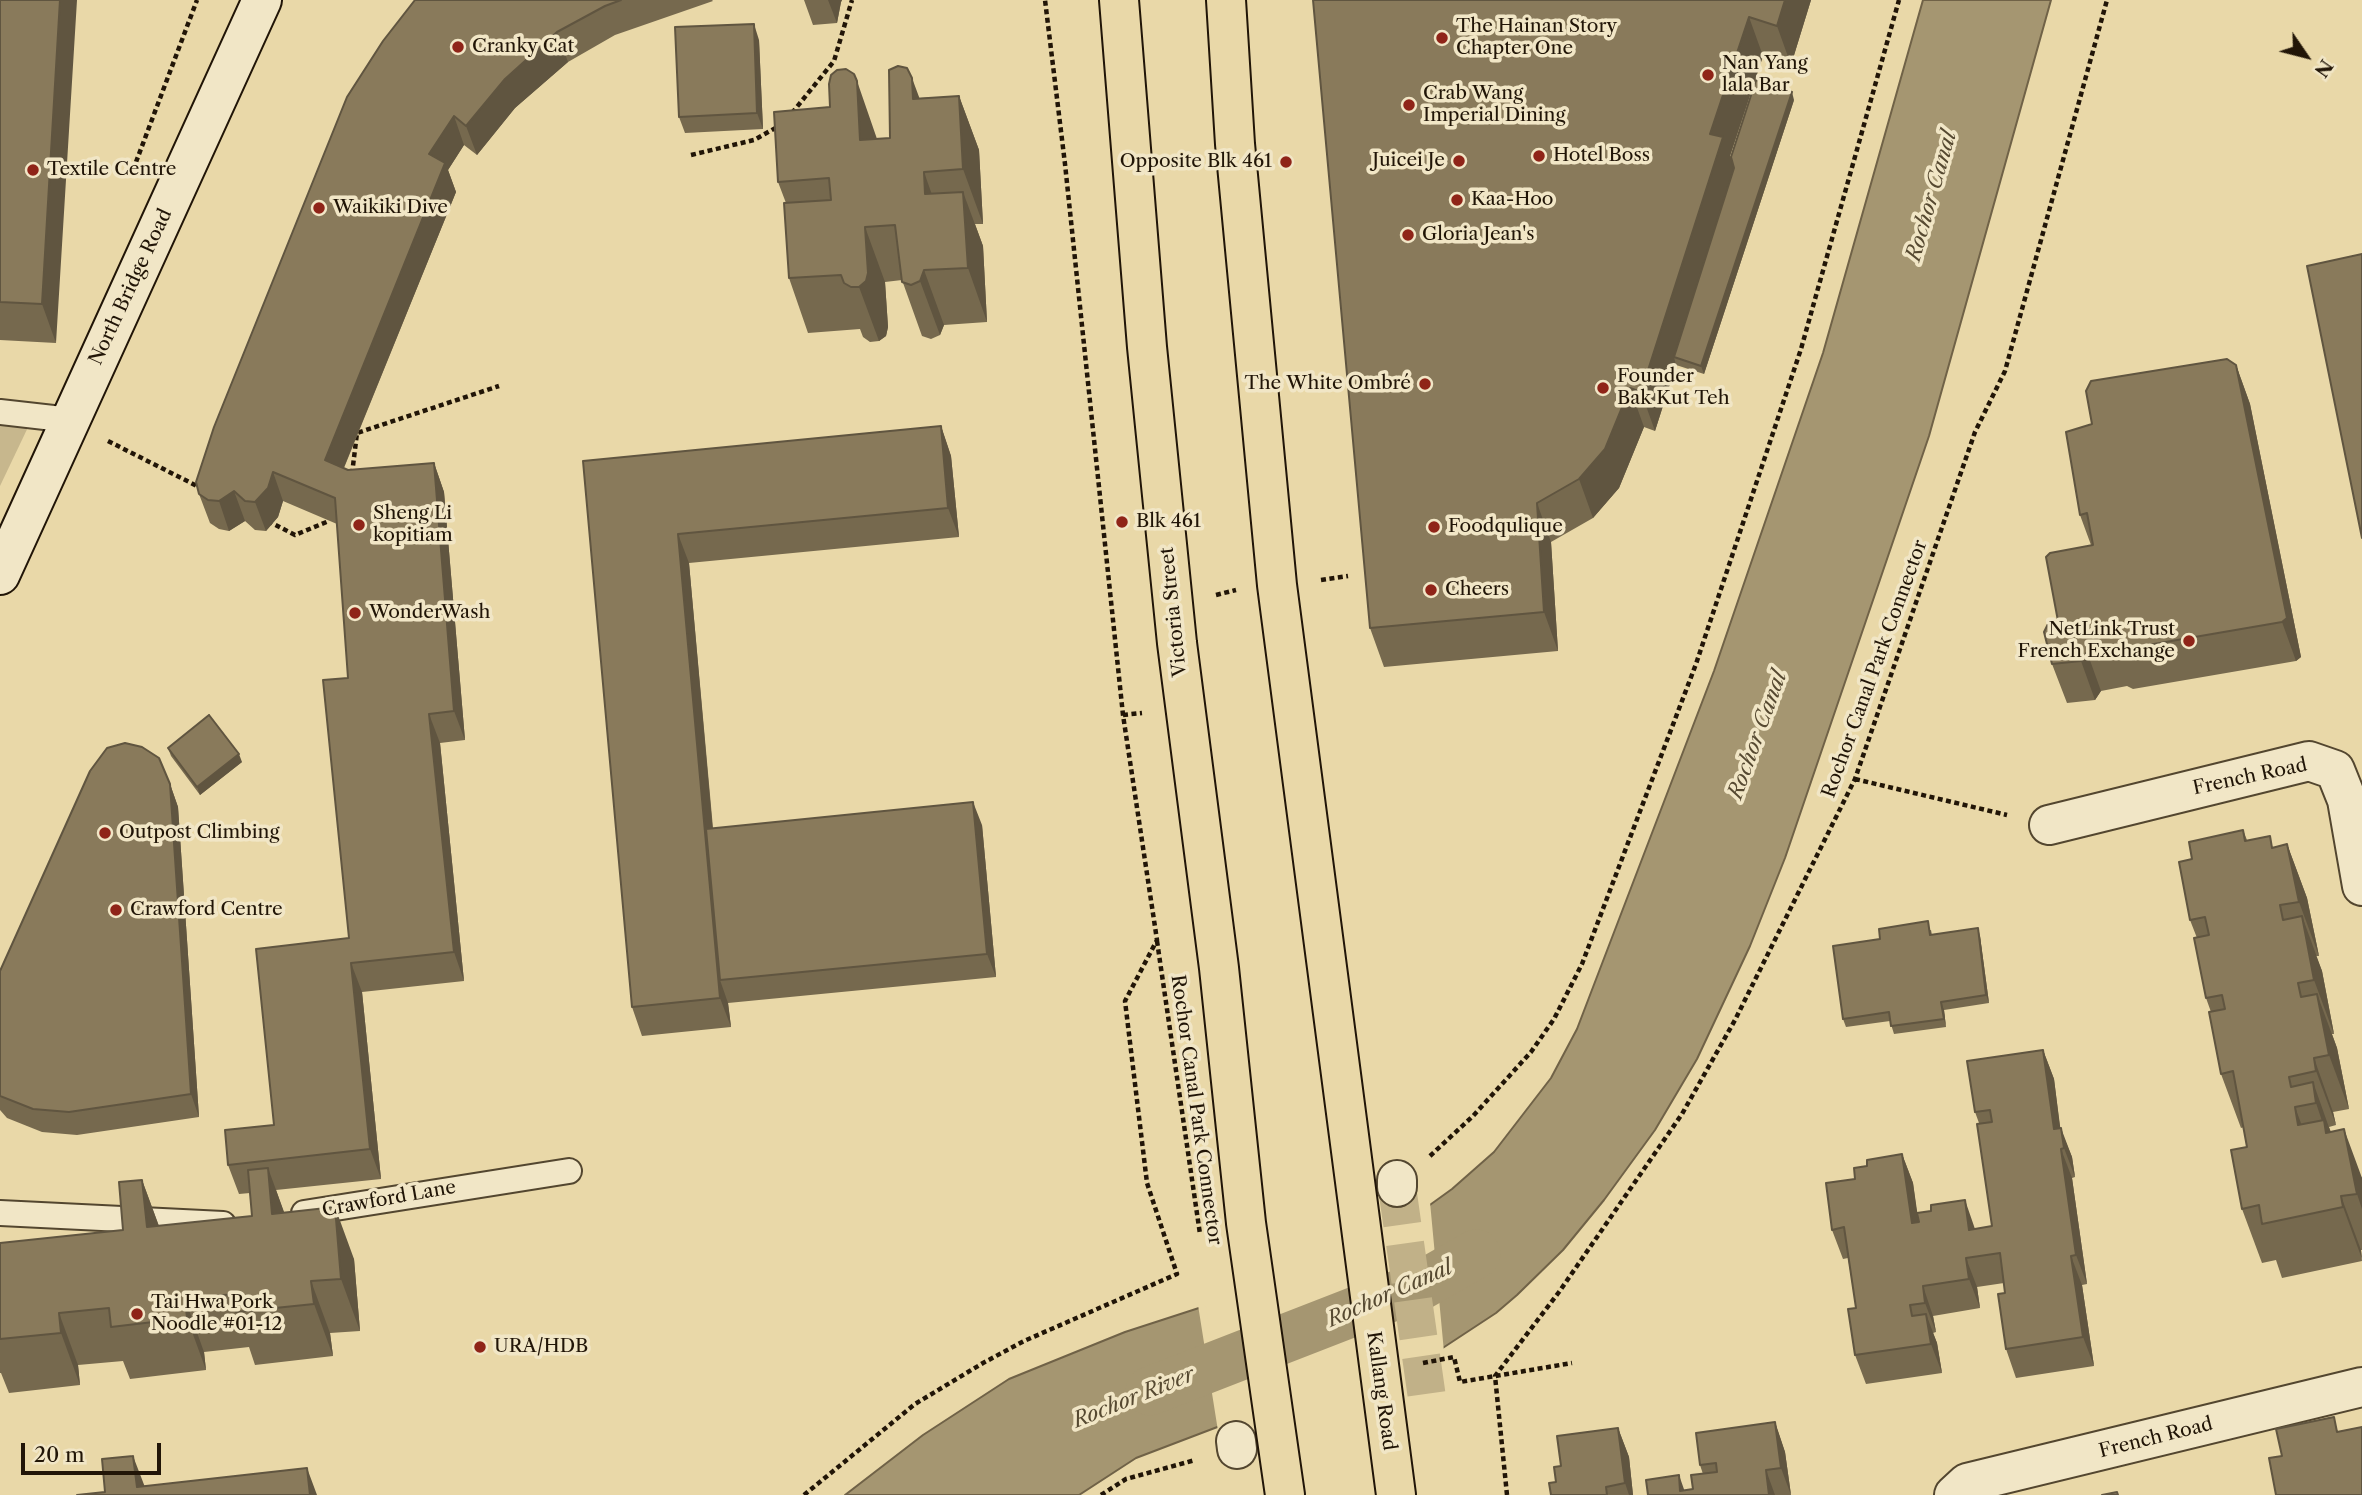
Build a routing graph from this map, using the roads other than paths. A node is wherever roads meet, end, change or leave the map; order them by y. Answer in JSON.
{"nodes":[{"id":1,"x":262,"y":0,"type":"edge"},
{"id":2,"x":1119,"y":0,"type":"edge"},
{"id":3,"x":1226,"y":0,"type":"edge"},
{"id":4,"x":0,"y":412,"type":"edge"},
{"id":5,"x":71,"y":420,"type":"junction"},
{"id":6,"x":0,"y":575,"type":"edge"},
{"id":7,"x":2049,"y":825,"type":"road end"},
{"id":8,"x":2362,"y":886,"type":"edge"},
{"id":9,"x":569,"y":1171,"type":"dead end"},
{"id":10,"x":0,"y":1213,"type":"edge"},
{"id":11,"x":279,"y":1217,"type":"edge"},
{"id":12,"x":253,"y":1221,"type":"edge"},
{"id":13,"x":2362,"y":1387,"type":"edge"},
{"id":14,"x":1283,"y":1478,"type":"edge"},
{"id":15,"x":1396,"y":1495,"type":"edge"},
{"id":16,"x":1954,"y":1495,"type":"edge"}],
"edges":[{"from":1,"to":5,"type":"street","name":"North Bridge Road"},
{"from":2,"to":14,"type":"main road","name":"Victoria Street"},
{"from":3,"to":15,"type":"main road","name":"Kallang Road"},
{"from":4,"to":5,"type":"lane"},
{"from":5,"to":6,"type":"street","name":"North Bridge Road"},
{"from":7,"to":8,"type":"street","name":"French Road"},
{"from":9,"to":11,"type":"lane","name":"Crawford Lane"},
{"from":10,"to":12,"type":"lane"},
{"from":13,"to":16,"type":"street","name":"French Road"}]}
